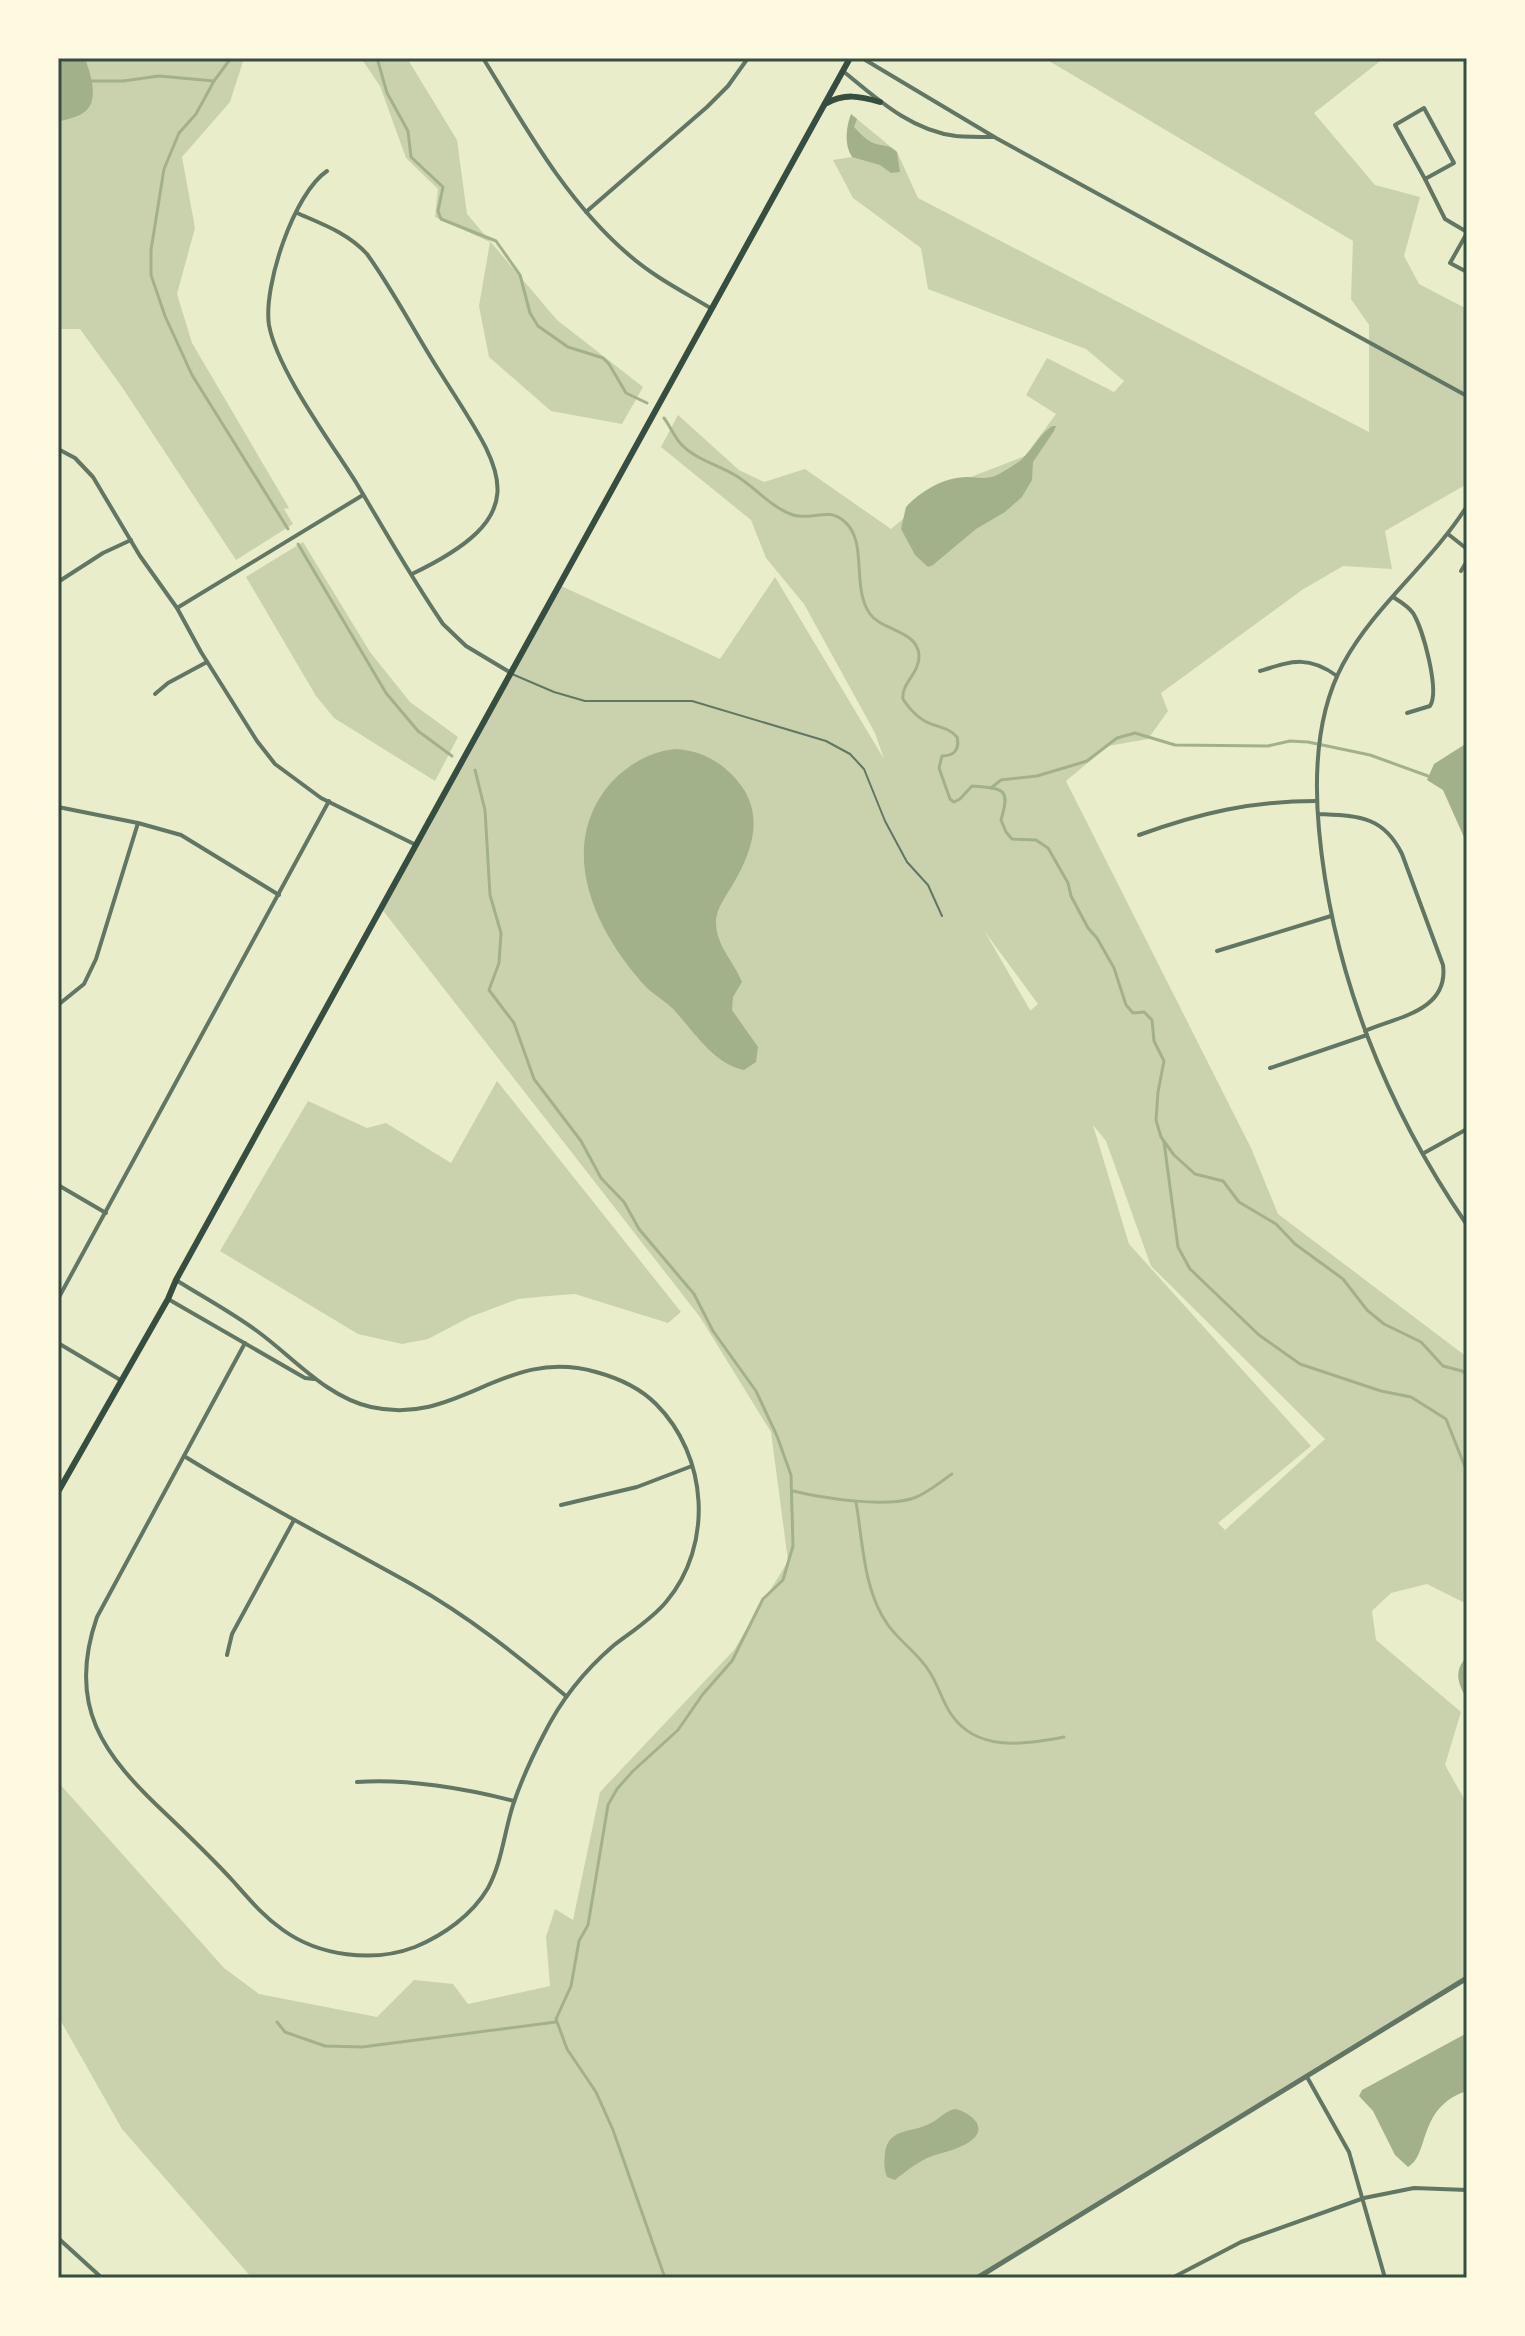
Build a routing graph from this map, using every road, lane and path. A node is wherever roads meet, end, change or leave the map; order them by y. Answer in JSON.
{"nodes":[{"id":1,"x":483,"y":58,"type":"edge"},
{"id":2,"x":748,"y":58,"type":"edge"},
{"id":3,"x":850,"y":58,"type":"edge"},
{"id":4,"x":862,"y":58,"type":"edge"},
{"id":5,"x":843,"y":71,"type":"junction"},
{"id":6,"x":880,"y":102,"type":"junction"},
{"id":7,"x":822,"y":106,"type":"junction"},
{"id":8,"x":996,"y":138,"type":"junction"},
{"id":9,"x":327,"y":171,"type":"dead end"},
{"id":10,"x":1425,"y":179,"type":"junction"},
{"id":11,"x":586,"y":212,"type":"junction"},
{"id":12,"x":297,"y":213,"type":"junction"},
{"id":13,"x":1467,"y":233,"type":"edge"},
{"id":14,"x":1467,"y":272,"type":"edge"},
{"id":15,"x":712,"y":309,"type":"junction"},
{"id":16,"x":1467,"y":396,"type":"edge"},
{"id":17,"x":58,"y":449,"type":"edge"},
{"id":18,"x":363,"y":495,"type":"junction"},
{"id":19,"x":1467,"y":506,"type":"edge"},
{"id":20,"x":1448,"y":534,"type":"junction"},
{"id":21,"x":131,"y":540,"type":"junction"},
{"id":22,"x":1467,"y":549,"type":"edge"},
{"id":23,"x":1467,"y":561,"type":"edge"},
{"id":24,"x":1461,"y":571,"type":"dead end"},
{"id":25,"x":412,"y":574,"type":"junction"},
{"id":26,"x":58,"y":582,"type":"edge"},
{"id":27,"x":1393,"y":597,"type":"junction"},
{"id":28,"x":177,"y":608,"type":"junction"},
{"id":29,"x":207,"y":662,"type":"junction"},
{"id":30,"x":1260,"y":671,"type":"dead end"},
{"id":31,"x":511,"y":673,"type":"junction"},
{"id":32,"x":1337,"y":676,"type":"junction"},
{"id":33,"x":155,"y":694,"type":"dead end"},
{"id":34,"x":1407,"y":713,"type":"dead end"},
{"id":35,"x":329,"y":801,"type":"junction"},
{"id":36,"x":1316,"y":801,"type":"junction"},
{"id":37,"x":58,"y":807,"type":"edge"},
{"id":38,"x":1318,"y":814,"type":"junction"},
{"id":39,"x":138,"y":823,"type":"junction"},
{"id":40,"x":1139,"y":835,"type":"dead end"},
{"id":41,"x":417,"y":845,"type":"junction"},
{"id":42,"x":279,"y":895,"type":"junction"},
{"id":43,"x":942,"y":916,"type":"dead end"},
{"id":44,"x":1331,"y":916,"type":"junction"},
{"id":45,"x":1217,"y":951,"type":"dead end"},
{"id":46,"x":58,"y":1005,"type":"edge"},
{"id":47,"x":1366,"y":1033,"type":"junction"},
{"id":48,"x":1270,"y":1068,"type":"dead end"},
{"id":49,"x":1467,"y":1129,"type":"edge"},
{"id":50,"x":1424,"y":1153,"type":"junction"},
{"id":51,"x":58,"y":1185,"type":"edge"},
{"id":52,"x":106,"y":1213,"type":"junction"},
{"id":53,"x":1467,"y":1225,"type":"edge"},
{"id":54,"x":176,"y":1280,"type":"junction"},
{"id":55,"x":58,"y":1299,"type":"edge"},
{"id":56,"x":168,"y":1299,"type":"junction"},
{"id":57,"x":58,"y":1343,"type":"edge"},
{"id":58,"x":245,"y":1343,"type":"junction"},
{"id":59,"x":317,"y":1380,"type":"junction"},
{"id":60,"x":122,"y":1381,"type":"junction"},
{"id":61,"x":184,"y":1456,"type":"junction"},
{"id":62,"x":693,"y":1465,"type":"junction"},
{"id":63,"x":58,"y":1492,"type":"edge"},
{"id":64,"x":561,"y":1505,"type":"dead end"},
{"id":65,"x":294,"y":1520,"type":"junction"},
{"id":66,"x":227,"y":1655,"type":"dead end"},
{"id":67,"x":566,"y":1696,"type":"junction"},
{"id":68,"x":357,"y":1782,"type":"dead end"},
{"id":69,"x":514,"y":1801,"type":"junction"},
{"id":70,"x":1467,"y":1978,"type":"edge"},
{"id":71,"x":1307,"y":2077,"type":"junction"},
{"id":72,"x":1467,"y":2190,"type":"edge"},
{"id":73,"x":1364,"y":2198,"type":"junction"},
{"id":74,"x":58,"y":2238,"type":"edge"},
{"id":75,"x":102,"y":2278,"type":"edge"},
{"id":76,"x":977,"y":2278,"type":"edge"},
{"id":77,"x":1172,"y":2278,"type":"edge"},
{"id":78,"x":1385,"y":2278,"type":"edge"}],
"edges":[{"from":1,"to":11,"type":"street"},
{"from":2,"to":11,"type":"street"},
{"from":3,"to":5,"type":"main road"},
{"from":4,"to":8,"type":"street"},
{"from":5,"to":6,"type":"street"},
{"from":5,"to":7,"type":"main road"},
{"from":6,"to":7,"type":"main road"},
{"from":6,"to":8,"type":"street"},
{"from":7,"to":15,"type":"main road"},
{"from":8,"to":16,"type":"street"},
{"from":9,"to":12,"type":"street"},
{"from":10,"to":10,"type":"street"},
{"from":10,"to":13,"type":"street"},
{"from":11,"to":15,"type":"street"},
{"from":12,"to":18,"type":"street"},
{"from":12,"to":25,"type":"street"},
{"from":13,"to":14,"type":"street"},
{"from":15,"to":31,"type":"main road"},
{"from":17,"to":21,"type":"street"},
{"from":18,"to":25,"type":"street"},
{"from":18,"to":28,"type":"street"},
{"from":19,"to":20,"type":"street"},
{"from":20,"to":22,"type":"street"},
{"from":20,"to":27,"type":"street"},
{"from":21,"to":26,"type":"street"},
{"from":21,"to":28,"type":"street"},
{"from":23,"to":24,"type":"street"},
{"from":25,"to":31,"type":"street"},
{"from":27,"to":32,"type":"street"},
{"from":27,"to":34,"type":"street"},
{"from":28,"to":29,"type":"street"},
{"from":29,"to":33,"type":"street"},
{"from":29,"to":35,"type":"street"},
{"from":30,"to":32,"type":"street"},
{"from":31,"to":41,"type":"main road"},
{"from":31,"to":43,"type":"lane"},
{"from":32,"to":36,"type":"street"},
{"from":35,"to":41,"type":"street"},
{"from":35,"to":42,"type":"street"},
{"from":36,"to":38,"type":"street"},
{"from":36,"to":40,"type":"street"},
{"from":37,"to":39,"type":"street"},
{"from":38,"to":44,"type":"street"},
{"from":38,"to":47,"type":"street"},
{"from":39,"to":42,"type":"street"},
{"from":39,"to":46,"type":"street"},
{"from":41,"to":54,"type":"main road"},
{"from":42,"to":52,"type":"street"},
{"from":44,"to":45,"type":"street"},
{"from":44,"to":47,"type":"street"},
{"from":47,"to":48,"type":"street"},
{"from":47,"to":50,"type":"street"},
{"from":49,"to":50,"type":"street"},
{"from":50,"to":53,"type":"street"},
{"from":51,"to":52,"type":"street"},
{"from":52,"to":55,"type":"street"},
{"from":54,"to":56,"type":"main road"},
{"from":54,"to":59,"type":"street"},
{"from":56,"to":58,"type":"street"},
{"from":56,"to":60,"type":"main road"},
{"from":57,"to":60,"type":"street"},
{"from":58,"to":59,"type":"street"},
{"from":58,"to":61,"type":"street"},
{"from":59,"to":62,"type":"street"},
{"from":60,"to":63,"type":"main road"},
{"from":61,"to":65,"type":"street"},
{"from":61,"to":69,"type":"street"},
{"from":62,"to":64,"type":"street"},
{"from":62,"to":67,"type":"street"},
{"from":65,"to":66,"type":"street"},
{"from":65,"to":67,"type":"street"},
{"from":67,"to":69,"type":"street"},
{"from":68,"to":69,"type":"street"},
{"from":70,"to":71,"type":"street"},
{"from":71,"to":73,"type":"street"},
{"from":71,"to":76,"type":"street"},
{"from":72,"to":73,"type":"street"},
{"from":73,"to":77,"type":"street"},
{"from":73,"to":78,"type":"street"},
{"from":74,"to":75,"type":"street"}]}
